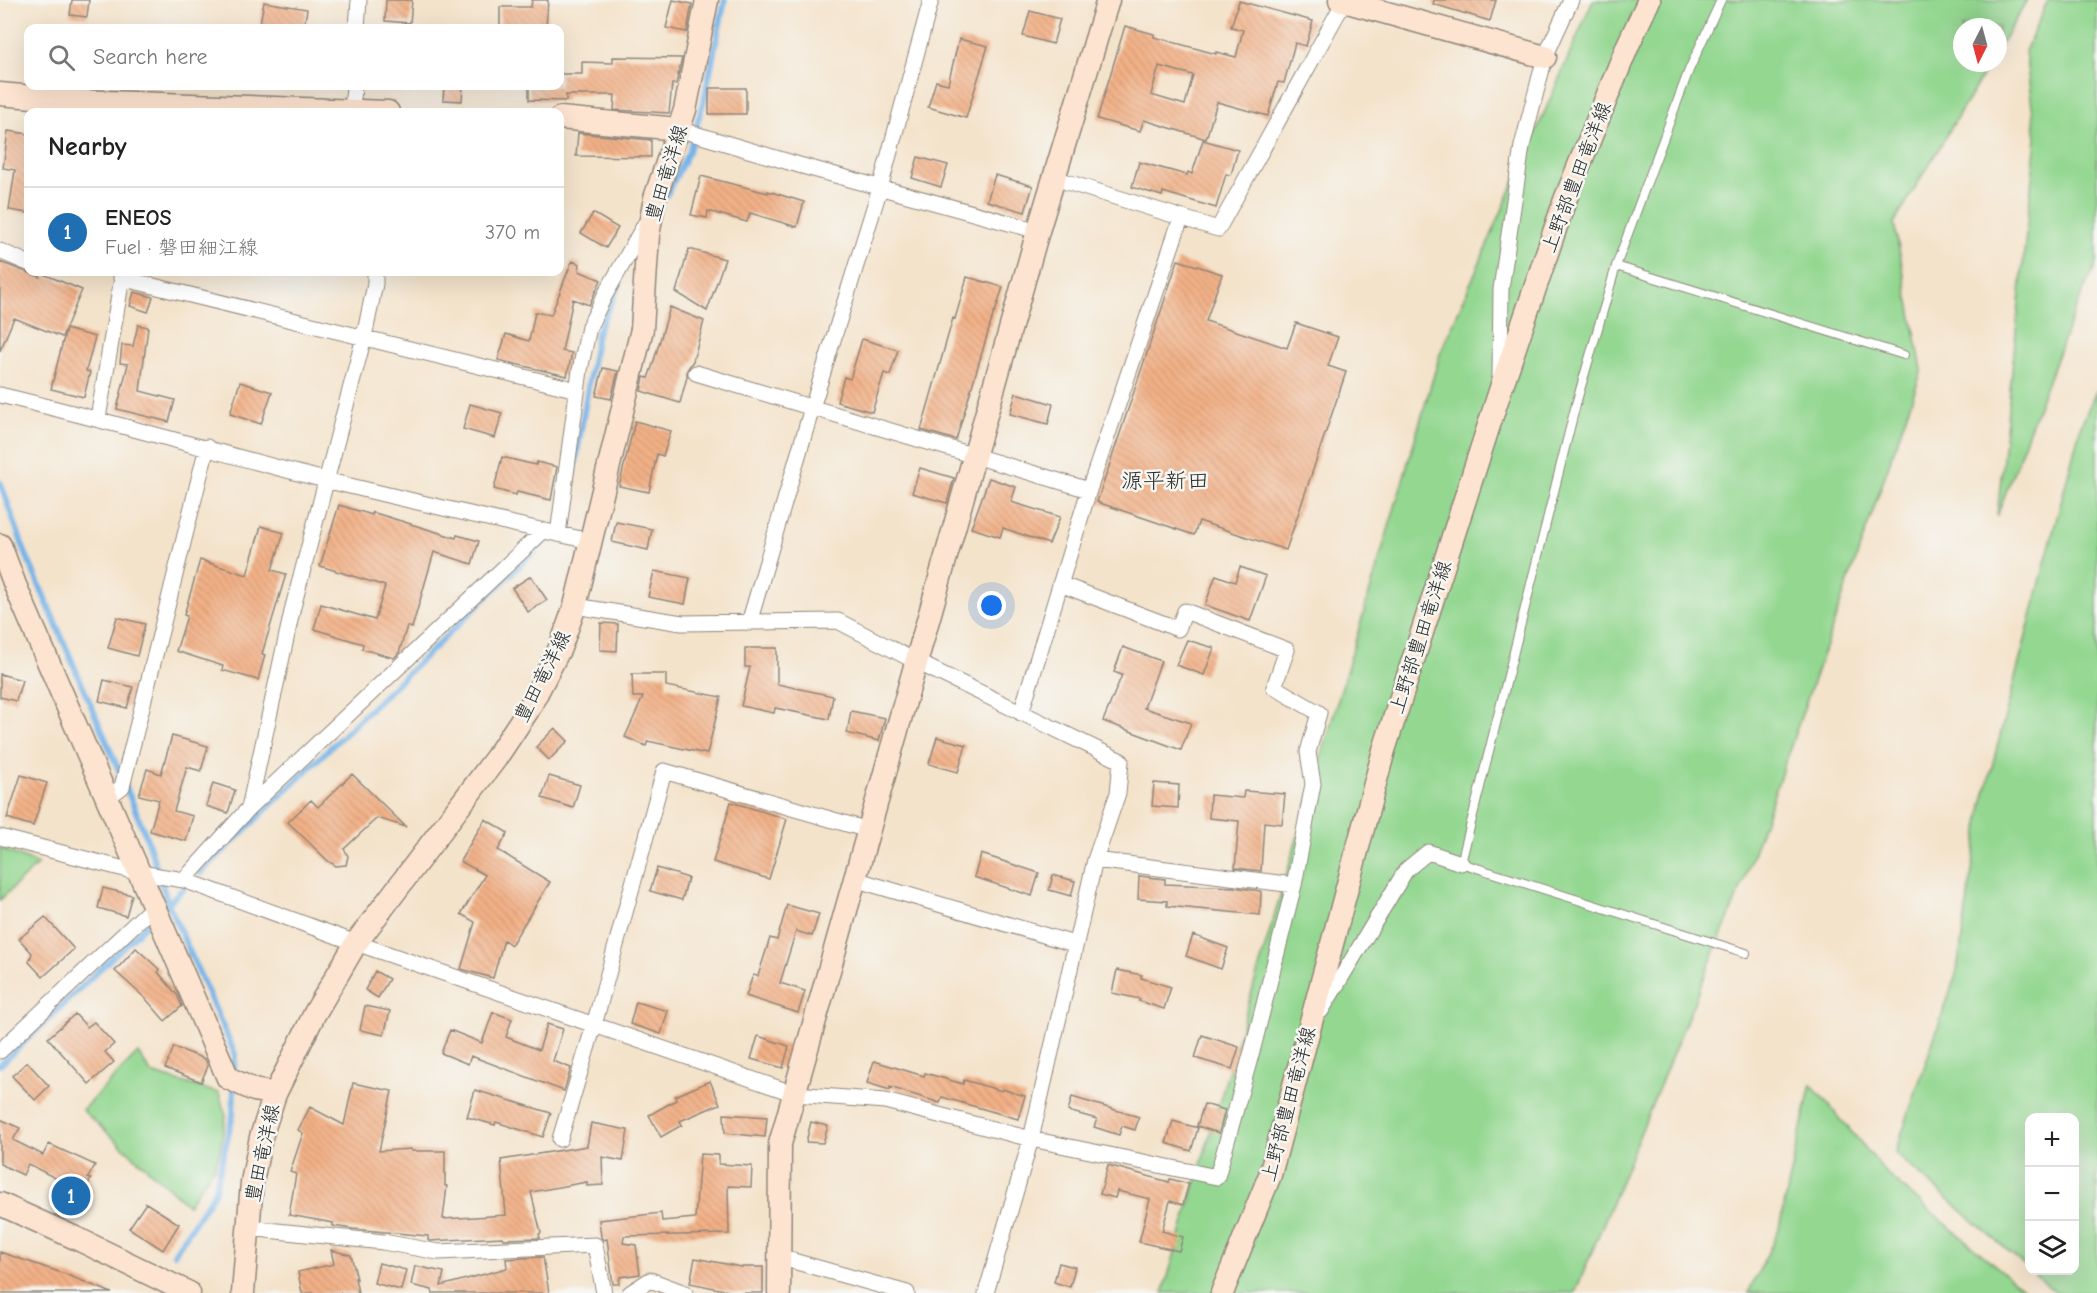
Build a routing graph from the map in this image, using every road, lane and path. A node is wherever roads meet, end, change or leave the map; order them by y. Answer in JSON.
{"nodes":[{"id":1,"x":359,"y":0,"type":"edge"},
{"id":2,"x":707,"y":0,"type":"edge"},
{"id":3,"x":931,"y":0,"type":"edge"},
{"id":4,"x":1108,"y":0,"type":"edge"},
{"id":5,"x":1343,"y":0,"type":"edge"},
{"id":6,"x":1570,"y":0,"type":"edge"},
{"id":7,"x":1648,"y":0,"type":"edge"},
{"id":8,"x":1721,"y":0,"type":"edge"},
{"id":9,"x":357,"y":24,"type":"edge"},
{"id":10,"x":1545,"y":57,"type":"junction"},
{"id":11,"x":354,"y":90,"type":"edge"},
{"id":12,"x":0,"y":94,"type":"edge"},
{"id":13,"x":270,"y":108,"type":"edge"},
{"id":14,"x":352,"y":108,"type":"edge"},
{"id":15,"x":564,"y":118,"type":"edge"},
{"id":16,"x":678,"y":129,"type":"junction"},
{"id":17,"x":1054,"y":178,"type":"junction"},
{"id":18,"x":880,"y":188,"type":"junction"},
{"id":19,"x":652,"y":213,"type":"junction"},
{"id":20,"x":1181,"y":218,"type":"junction"},
{"id":21,"x":1038,"y":231,"type":"junction"},
{"id":22,"x":0,"y":251,"type":"edge"},
{"id":23,"x":24,"y":261,"type":"edge"},
{"id":24,"x":1616,"y":266,"type":"junction"},
{"id":25,"x":122,"y":276,"type":"edge"},
{"id":26,"x":126,"y":276,"type":"edge"},
{"id":27,"x":375,"y":276,"type":"edge"},
{"id":28,"x":364,"y":337,"type":"junction"},
{"id":29,"x":1904,"y":355,"type":"dead end"},
{"id":30,"x":696,"y":373,"type":"dead end"},
{"id":31,"x":578,"y":390,"type":"junction"},
{"id":32,"x":1500,"y":391,"type":"junction"},
{"id":33,"x":0,"y":394,"type":"edge"},
{"id":34,"x":812,"y":408,"type":"junction"},
{"id":35,"x":98,"y":418,"type":"junction"},
{"id":36,"x":207,"y":447,"type":"junction"},
{"id":37,"x":975,"y":456,"type":"junction"},
{"id":38,"x":328,"y":480,"type":"junction"},
{"id":39,"x":1089,"y":490,"type":"junction"},
{"id":40,"x":550,"y":533,"type":"junction"},
{"id":41,"x":590,"y":541,"type":"junction"},
{"id":42,"x":0,"y":545,"type":"edge"},
{"id":43,"x":1060,"y":584,"type":"junction"},
{"id":44,"x":575,"y":606,"type":"junction"},
{"id":45,"x":750,"y":623,"type":"junction"},
{"id":46,"x":917,"y":662,"type":"junction"},
{"id":47,"x":1021,"y":712,"type":"junction"},
{"id":48,"x":107,"y":798,"type":"junction"},
{"id":49,"x":249,"y":808,"type":"junction"},
{"id":50,"x":868,"y":830,"type":"junction"},
{"id":51,"x":0,"y":837,"type":"edge"},
{"id":52,"x":1095,"y":860,"type":"junction"},
{"id":53,"x":1461,"y":864,"type":"junction"},
{"id":54,"x":140,"y":873,"type":"junction"},
{"id":55,"x":854,"y":879,"type":"junction"},
{"id":56,"x":184,"y":880,"type":"junction"},
{"id":57,"x":1294,"y":885,"type":"junction"},
{"id":58,"x":154,"y":906,"type":"junction"},
{"id":59,"x":356,"y":943,"type":"junction"},
{"id":60,"x":1074,"y":944,"type":"junction"},
{"id":61,"x":1746,"y":952,"type":"dead end"},
{"id":62,"x":594,"y":1025,"type":"junction"},
{"id":63,"x":1306,"y":1036,"type":"junction"},
{"id":64,"x":0,"y":1051,"type":"edge"},
{"id":65,"x":275,"y":1094,"type":"junction"},
{"id":66,"x":795,"y":1094,"type":"junction"},
{"id":67,"x":560,"y":1139,"type":"dead end"},
{"id":68,"x":1031,"y":1139,"type":"junction"},
{"id":69,"x":0,"y":1204,"type":"edge"},
{"id":70,"x":248,"y":1228,"type":"junction"},
{"id":71,"x":779,"y":1257,"type":"junction"},
{"id":72,"x":1225,"y":1290,"type":"edge"},
{"id":73,"x":189,"y":1293,"type":"edge"},
{"id":74,"x":243,"y":1293,"type":"edge"},
{"id":75,"x":604,"y":1293,"type":"edge"},
{"id":76,"x":630,"y":1293,"type":"edge"},
{"id":77,"x":685,"y":1293,"type":"edge"},
{"id":78,"x":779,"y":1293,"type":"edge"},
{"id":79,"x":907,"y":1293,"type":"edge"},
{"id":80,"x":986,"y":1293,"type":"edge"}],
"edges":[{"from":1,"to":9,"type":"street"},
{"from":2,"to":16,"type":"main road","name":"豊田竜洋線"},
{"from":3,"to":18,"type":"street"},
{"from":4,"to":17,"type":"main road"},
{"from":5,"to":10,"type":"main road"},
{"from":5,"to":20,"type":"street"},
{"from":6,"to":10,"type":"street"},
{"from":7,"to":32,"type":"main road","name":"上野部豊田竜洋線"},
{"from":8,"to":24,"type":"lane"},
{"from":10,"to":32,"type":"street"},
{"from":11,"to":14,"type":"street"},
{"from":12,"to":13,"type":"main road"},
{"from":15,"to":16,"type":"main road"},
{"from":16,"to":18,"type":"street"},
{"from":16,"to":19,"type":"main road","name":"豊田竜洋線"},
{"from":17,"to":20,"type":"street"},
{"from":17,"to":21,"type":"main road"},
{"from":18,"to":21,"type":"street"},
{"from":18,"to":34,"type":"street"},
{"from":19,"to":31,"type":"street"},
{"from":19,"to":41,"type":"main road","name":"豊田竜洋線"},
{"from":20,"to":39,"type":"street"},
{"from":21,"to":37,"type":"main road"},
{"from":22,"to":23,"type":"street"},
{"from":24,"to":29,"type":"lane"},
{"from":24,"to":53,"type":"lane"},
{"from":25,"to":35,"type":"street"},
{"from":26,"to":28,"type":"street"},
{"from":27,"to":28,"type":"street"},
{"from":28,"to":31,"type":"street"},
{"from":28,"to":38,"type":"street"},
{"from":30,"to":34,"type":"street"},
{"from":31,"to":40,"type":"street"},
{"from":32,"to":63,"type":"main road","name":"上野部豊田竜洋線"},
{"from":33,"to":35,"type":"street"},
{"from":34,"to":37,"type":"street"},
{"from":34,"to":45,"type":"street"},
{"from":35,"to":36,"type":"street"},
{"from":36,"to":38,"type":"street"},
{"from":36,"to":48,"type":"street"},
{"from":37,"to":39,"type":"street"},
{"from":37,"to":46,"type":"main road"},
{"from":38,"to":40,"type":"street"},
{"from":38,"to":49,"type":"street"},
{"from":39,"to":43,"type":"street"},
{"from":40,"to":41,"type":"street"},
{"from":40,"to":49,"type":"street"},
{"from":41,"to":44,"type":"main road","name":"豊田竜洋線"},
{"from":42,"to":48,"type":"main road"},
{"from":43,"to":47,"type":"street"},
{"from":43,"to":57,"type":"street"},
{"from":44,"to":45,"type":"street"},
{"from":44,"to":59,"type":"main road","name":"豊田竜洋線"},
{"from":45,"to":46,"type":"street"},
{"from":46,"to":47,"type":"street"},
{"from":46,"to":50,"type":"main road"},
{"from":47,"to":52,"type":"street"},
{"from":48,"to":54,"type":"main road"},
{"from":49,"to":56,"type":"street"},
{"from":50,"to":55,"type":"main road"},
{"from":50,"to":62,"type":"street"},
{"from":51,"to":54,"type":"street"},
{"from":52,"to":57,"type":"street"},
{"from":52,"to":60,"type":"street"},
{"from":53,"to":61,"type":"lane"},
{"from":53,"to":63,"type":"street"},
{"from":54,"to":56,"type":"street"},
{"from":54,"to":58,"type":"main road"},
{"from":55,"to":60,"type":"street"},
{"from":55,"to":66,"type":"main road"},
{"from":56,"to":59,"type":"street"},
{"from":57,"to":68,"type":"street"},
{"from":58,"to":64,"type":"street"},
{"from":58,"to":65,"type":"main road"},
{"from":59,"to":62,"type":"street"},
{"from":59,"to":65,"type":"main road","name":"豊田竜洋線"},
{"from":60,"to":68,"type":"street"},
{"from":62,"to":66,"type":"street"},
{"from":62,"to":67,"type":"street"},
{"from":63,"to":72,"type":"main road","name":"上野部豊田竜洋線"},
{"from":65,"to":70,"type":"main road","name":"豊田竜洋線"},
{"from":66,"to":68,"type":"street"},
{"from":66,"to":71,"type":"main road"},
{"from":68,"to":80,"type":"street"},
{"from":69,"to":73,"type":"main road"},
{"from":70,"to":74,"type":"main road","name":"豊田竜洋線"},
{"from":70,"to":75,"type":"street"},
{"from":71,"to":78,"type":"main road"},
{"from":71,"to":79,"type":"street"},
{"from":76,"to":77,"type":"street"}]}
